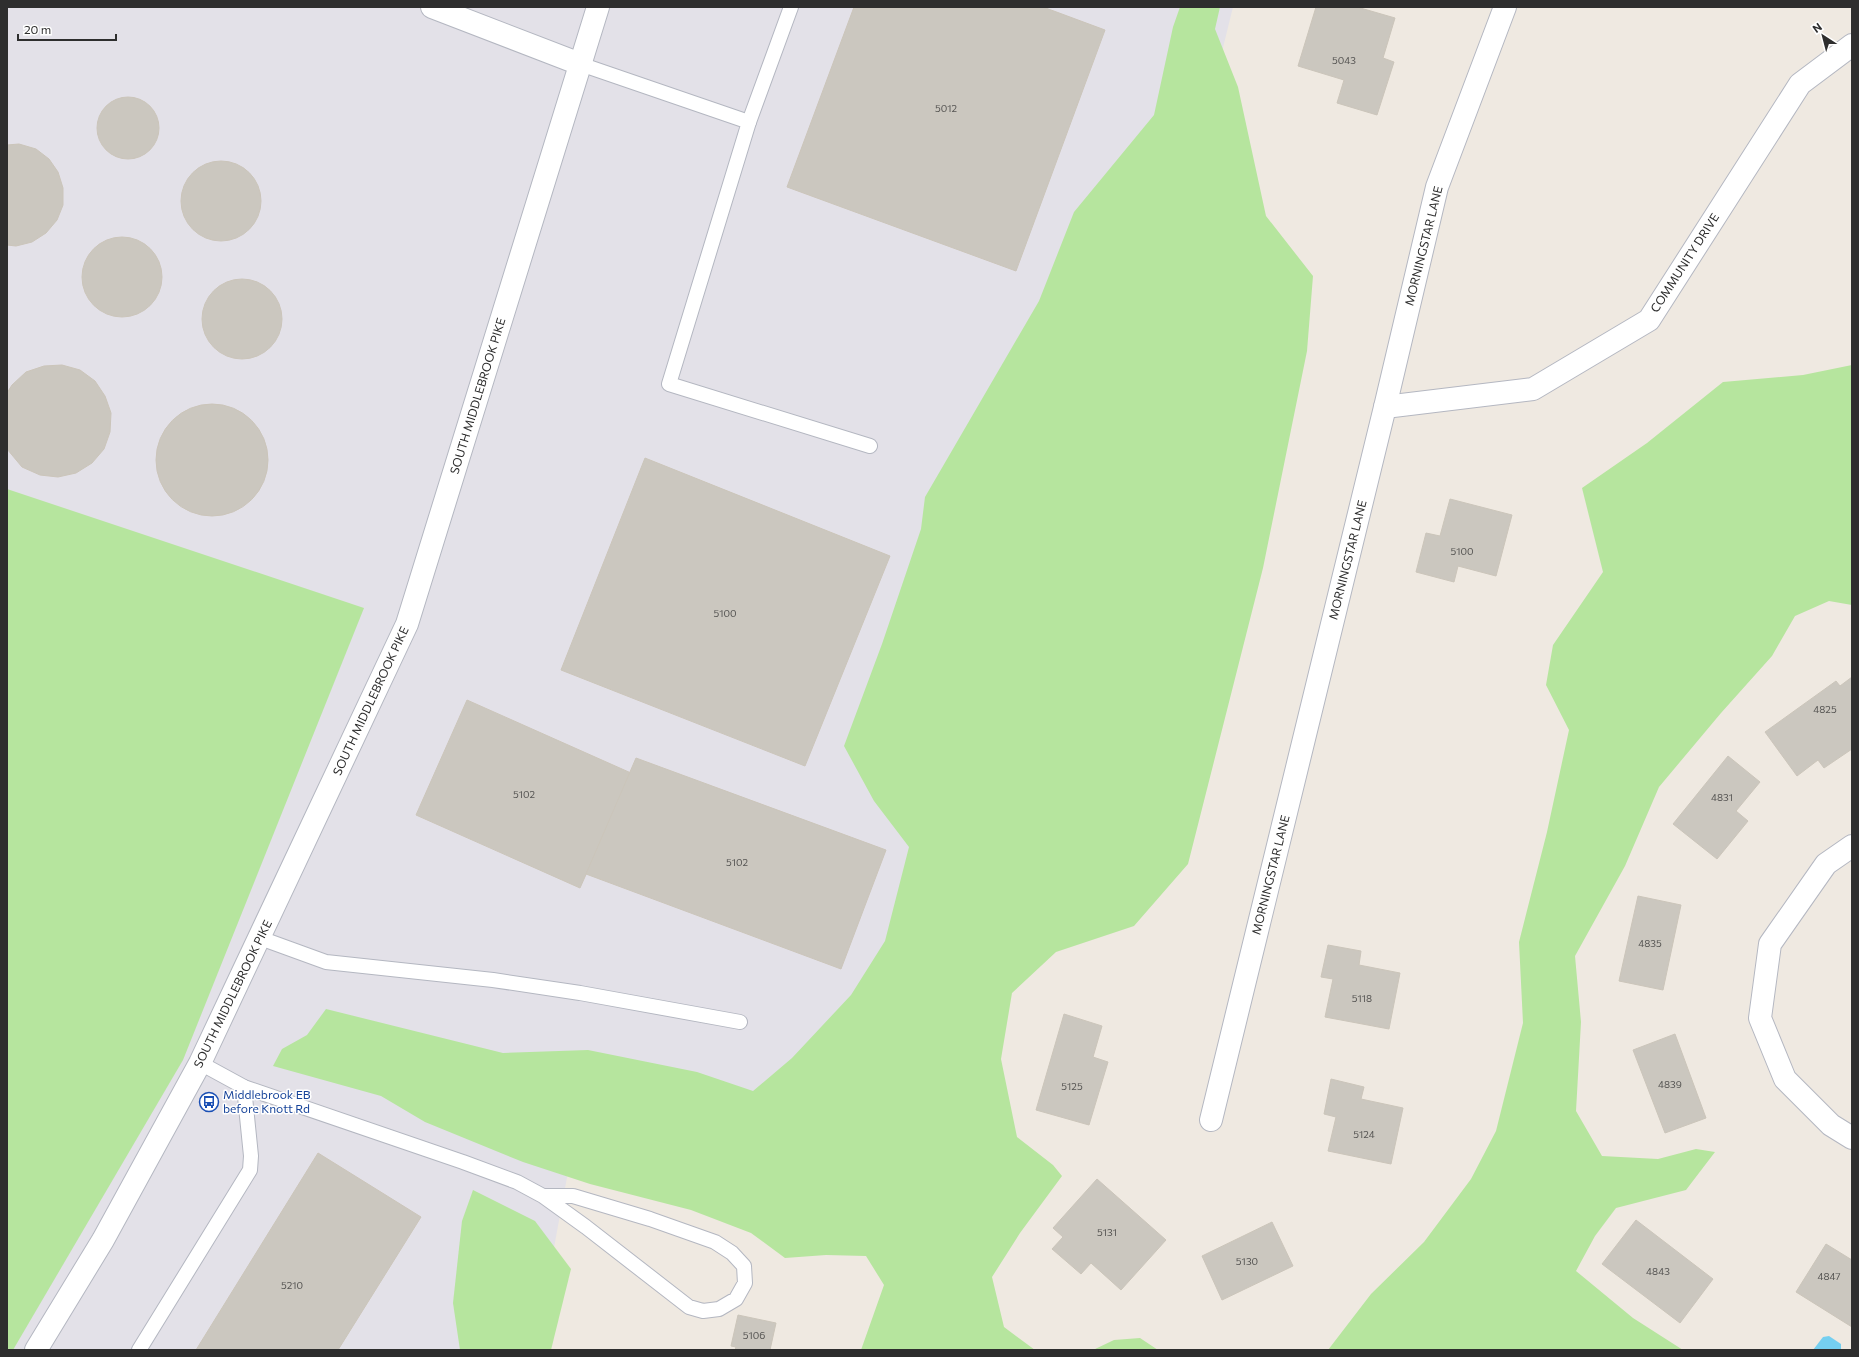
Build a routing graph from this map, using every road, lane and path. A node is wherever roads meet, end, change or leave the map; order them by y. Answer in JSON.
{"nodes":[{"id":1,"x":432,"y":7,"type":"edge"},
{"id":2,"x":598,"y":7,"type":"edge"},
{"id":3,"x":791,"y":7,"type":"edge"},
{"id":4,"x":1505,"y":7,"type":"edge"},
{"id":5,"x":1852,"y":44,"type":"edge"},
{"id":6,"x":580,"y":64,"type":"junction"},
{"id":7,"x":749,"y":122,"type":"junction"},
{"id":8,"x":1386,"y":407,"type":"junction"},
{"id":9,"x":870,"y":446,"type":"dead end"},
{"id":10,"x":1852,"y":846,"type":"edge"},
{"id":11,"x":260,"y":938,"type":"junction"},
{"id":12,"x":740,"y":1022,"type":"dead end"},
{"id":13,"x":200,"y":1063,"type":"junction"},
{"id":14,"x":244,"y":1087,"type":"junction"},
{"id":15,"x":1211,"y":1120,"type":"dead end"},
{"id":16,"x":1852,"y":1138,"type":"edge"},
{"id":17,"x":543,"y":1196,"type":"junction"},
{"id":18,"x":36,"y":1350,"type":"edge"},
{"id":19,"x":139,"y":1350,"type":"edge"}],
"edges":[{"from":1,"to":6,"type":"street"},
{"from":2,"to":6,"type":"street","name":"SOUTH MIDDLEBROOK PIKE"},
{"from":3,"to":7,"type":"lane"},
{"from":4,"to":8,"type":"street","name":"MORNINGSTAR LANE"},
{"from":5,"to":8,"type":"street","name":"COMMUNITY DRIVE"},
{"from":6,"to":7,"type":"lane"},
{"from":6,"to":11,"type":"street","name":"SOUTH MIDDLEBROOK PIKE"},
{"from":7,"to":9,"type":"lane"},
{"from":8,"to":15,"type":"street","name":"MORNINGSTAR LANE"},
{"from":10,"to":16,"type":"street"},
{"from":11,"to":12,"type":"lane"},
{"from":11,"to":13,"type":"street","name":"SOUTH MIDDLEBROOK PIKE"},
{"from":13,"to":14,"type":"lane"},
{"from":13,"to":18,"type":"street","name":"SOUTH MIDDLEBROOK PIKE"},
{"from":14,"to":17,"type":"lane"},
{"from":14,"to":19,"type":"lane"},
{"from":17,"to":17,"type":"lane"}]}
